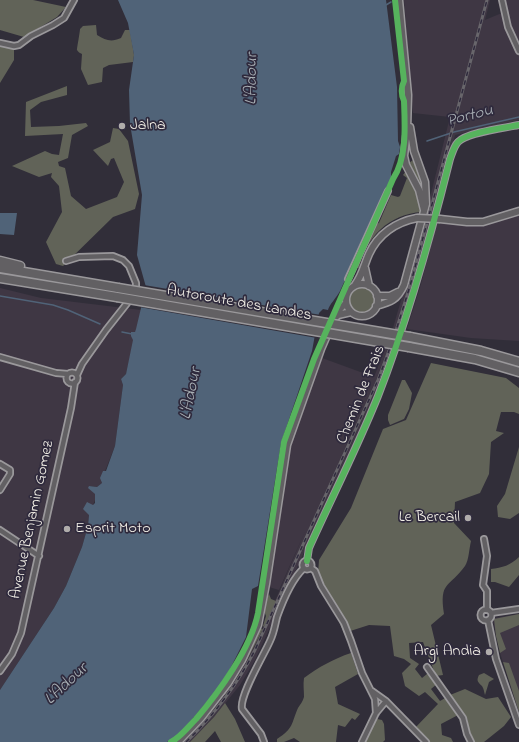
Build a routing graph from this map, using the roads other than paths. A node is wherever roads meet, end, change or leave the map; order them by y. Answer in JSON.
{"nodes":[{"id":1,"x":74,"y":0,"type":"edge"},
{"id":2,"x":399,"y":0,"type":"edge"},
{"id":3,"x":502,"y":0,"type":"edge"},
{"id":4,"x":0,"y":43,"type":"edge"},
{"id":5,"x":519,"y":51,"type":"edge"},
{"id":6,"x":408,"y":118,"type":"junction"},
{"id":7,"x":519,"y":125,"type":"edge"},
{"id":8,"x":388,"y":191,"type":"dead end"},
{"id":9,"x":424,"y":210,"type":"junction"},
{"id":10,"x":519,"y":211,"type":"edge"},
{"id":11,"x":0,"y":261,"type":"edge"},
{"id":12,"x":66,"y":261,"type":"dead end"},
{"id":13,"x":365,"y":267,"type":"junction"},
{"id":14,"x":0,"y":268,"type":"edge"},
{"id":15,"x":0,"y":278,"type":"edge"},
{"id":16,"x":348,"y":279,"type":"dead end"},
{"id":17,"x":100,"y":285,"type":"junction"},
{"id":18,"x":356,"y":285,"type":"junction"},
{"id":19,"x":369,"y":286,"type":"junction"},
{"id":20,"x":401,"y":291,"type":"junction"},
{"id":21,"x":377,"y":296,"type":"junction"},
{"id":22,"x":346,"y":303,"type":"junction"},
{"id":23,"x":376,"y":306,"type":"junction"},
{"id":24,"x":351,"y":312,"type":"junction"},
{"id":25,"x":334,"y":319,"type":"junction"},
{"id":26,"x":0,"y":357,"type":"edge"},
{"id":27,"x":502,"y":357,"type":"junction"},
{"id":28,"x":519,"y":358,"type":"edge"},
{"id":29,"x":519,"y":362,"type":"edge"},
{"id":30,"x":519,"y":372,"type":"edge"},
{"id":31,"x":71,"y":376,"type":"junction"},
{"id":32,"x":74,"y":394,"type":"junction"},
{"id":33,"x":0,"y":464,"type":"edge"},
{"id":34,"x":0,"y":490,"type":"edge"},
{"id":35,"x":0,"y":530,"type":"edge"},
{"id":36,"x":484,"y":539,"type":"dead end"},
{"id":37,"x":39,"y":556,"type":"junction"},
{"id":38,"x":307,"y":561,"type":"junction"},
{"id":39,"x":304,"y":568,"type":"junction"},
{"id":40,"x":311,"y":568,"type":"junction"},
{"id":41,"x":519,"y":609,"type":"edge"},
{"id":42,"x":489,"y":611,"type":"junction"},
{"id":43,"x":488,"y":620,"type":"junction"},
{"id":44,"x":427,"y":667,"type":"dead end"},
{"id":45,"x":0,"y":671,"type":"edge"},
{"id":46,"x":372,"y":691,"type":"junction"},
{"id":47,"x":386,"y":701,"type":"junction"},
{"id":48,"x":376,"y":713,"type":"junction"},
{"id":49,"x":519,"y":725,"type":"edge"},
{"id":50,"x":178,"y":742,"type":"edge"},
{"id":51,"x":264,"y":742,"type":"edge"},
{"id":52,"x":362,"y":742,"type":"edge"},
{"id":53,"x":426,"y":742,"type":"edge"},
{"id":54,"x":471,"y":742,"type":"edge"}],
"edges":[{"from":1,"to":4,"type":"street"},
{"from":2,"to":6,"type":"main road"},
{"from":3,"to":5,"type":"street"},
{"from":6,"to":9,"type":"main road"},
{"from":6,"to":9,"type":"main road"},
{"from":7,"to":38,"type":"street","name":"Chemin de Frais"},
{"from":8,"to":16,"type":"street"},
{"from":9,"to":20,"type":"main road"},
{"from":10,"to":13,"type":"main road","bridge":true},
{"from":11,"to":17,"type":"highway"},
{"from":12,"to":31,"type":"street"},
{"from":13,"to":18,"type":"main road"},
{"from":13,"to":19,"type":"main road"},
{"from":14,"to":17,"type":"highway","name":"Autoroute des Landes"},
{"from":15,"to":30,"type":"highway","name":"Autoroute des Landes","bridge":true},
{"from":17,"to":27,"type":"highway","name":"Autoroute des Landes","bridge":true},
{"from":18,"to":19,"type":"main road"},
{"from":18,"to":22,"type":"main road"},
{"from":19,"to":21,"type":"main road"},
{"from":20,"to":21,"type":"main road"},
{"from":20,"to":23,"type":"main road"},
{"from":21,"to":23,"type":"main road"},
{"from":22,"to":24,"type":"main road"},
{"from":22,"to":25,"type":"main road"},
{"from":23,"to":24,"type":"main road"},
{"from":24,"to":25,"type":"main road"},
{"from":25,"to":50,"type":"main road"},
{"from":26,"to":31,"type":"street"},
{"from":27,"to":28,"type":"highway"},
{"from":27,"to":29,"type":"highway","name":"Autoroute des Landes"},
{"from":31,"to":32,"type":"street"},
{"from":31,"to":32,"type":"street","name":"Avenue Benjamin Gomez"},
{"from":32,"to":37,"type":"street","name":"Avenue Benjamin Gomez"},
{"from":33,"to":34,"type":"street"},
{"from":35,"to":37,"type":"street"},
{"from":36,"to":42,"type":"street"},
{"from":37,"to":45,"type":"street","name":"Avenue Benjamin Gomez"},
{"from":38,"to":39,"type":"street","name":"Chemin de Frais"},
{"from":38,"to":40,"type":"street"},
{"from":39,"to":40,"type":"street"},
{"from":39,"to":51,"type":"street","name":"Chemin de Frais"},
{"from":40,"to":46,"type":"street"},
{"from":41,"to":42,"type":"street"},
{"from":42,"to":43,"type":"street"},
{"from":42,"to":43,"type":"street"},
{"from":43,"to":49,"type":"street"},
{"from":44,"to":54,"type":"street"},
{"from":46,"to":47,"type":"street"},
{"from":46,"to":48,"type":"street"},
{"from":47,"to":48,"type":"street"},
{"from":47,"to":53,"type":"street"},
{"from":48,"to":52,"type":"street"}]}
